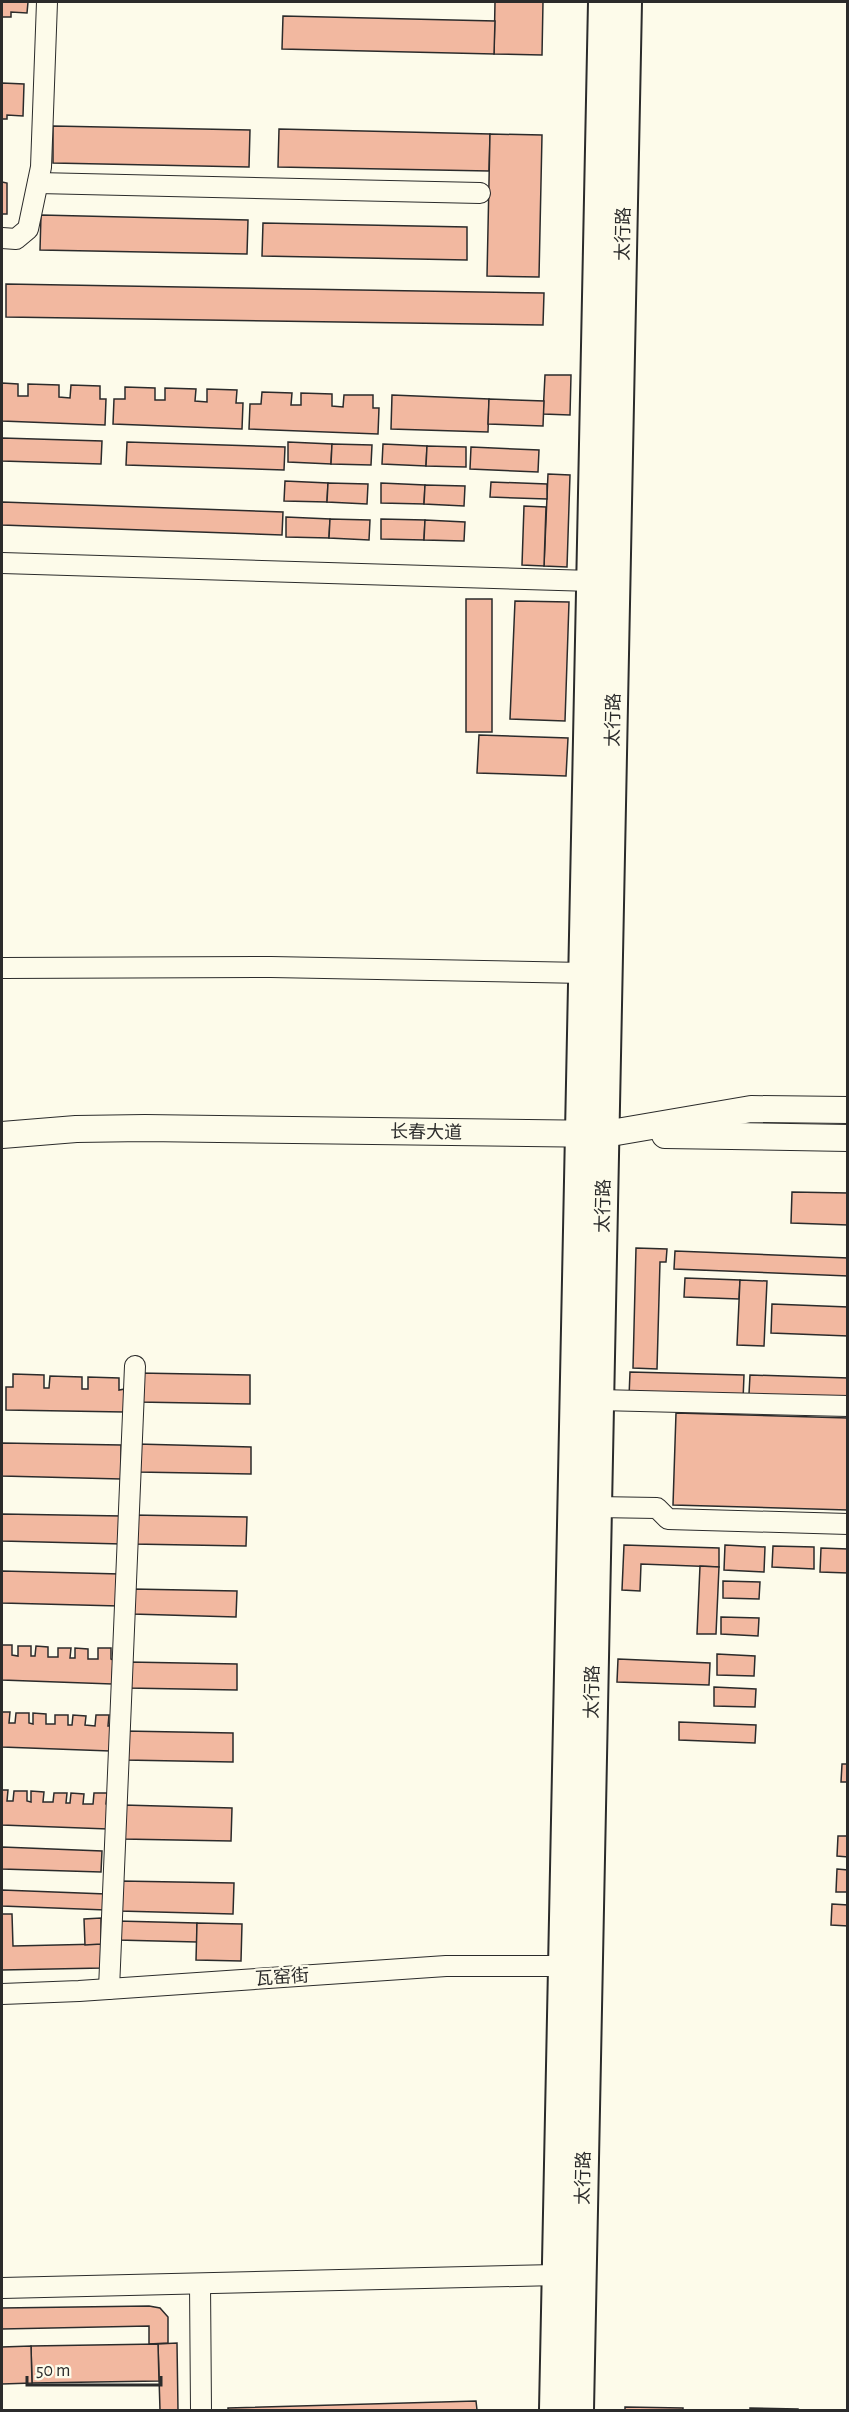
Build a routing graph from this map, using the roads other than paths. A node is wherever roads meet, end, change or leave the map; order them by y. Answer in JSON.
{"nodes":[{"id":1,"x":47,"y":2,"type":"edge"},
{"id":2,"x":603,"y":2,"type":"edge"},
{"id":3,"x":627,"y":2,"type":"edge"},
{"id":4,"x":38,"y":183,"type":"junction"},
{"id":5,"x":480,"y":193,"type":"dead end"},
{"id":6,"x":2,"y":238,"type":"edge"},
{"id":7,"x":2,"y":563,"type":"edge"},
{"id":8,"x":592,"y":581,"type":"junction"},
{"id":9,"x":2,"y":968,"type":"edge"},
{"id":10,"x":584,"y":973,"type":"junction"},
{"id":11,"x":848,"y":1110,"type":"edge"},
{"id":12,"x":592,"y":1134,"type":"junction"},
{"id":13,"x":2,"y":1135,"type":"edge"},
{"id":14,"x":848,"y":1138,"type":"edge"},
{"id":15,"x":135,"y":1366,"type":"dead end"},
{"id":16,"x":599,"y":1400,"type":"junction"},
{"id":17,"x":848,"y":1406,"type":"edge"},
{"id":18,"x":597,"y":1507,"type":"junction"},
{"id":19,"x":848,"y":1524,"type":"edge"},
{"id":20,"x":562,"y":1966,"type":"junction"},
{"id":21,"x":109,"y":1989,"type":"junction"},
{"id":22,"x":2,"y":1994,"type":"edge"},
{"id":23,"x":556,"y":2275,"type":"junction"},
{"id":24,"x":200,"y":2284,"type":"junction"},
{"id":25,"x":2,"y":2288,"type":"edge"},
{"id":26,"x":201,"y":2410,"type":"edge"},
{"id":27,"x":554,"y":2410,"type":"edge"},
{"id":28,"x":579,"y":2410,"type":"edge"}],
"edges":[{"from":1,"to":4,"type":"street"},
{"from":2,"to":8,"type":"highway","name":"太行路"},
{"from":3,"to":12,"type":"highway","name":"太行路"},
{"from":4,"to":5,"type":"street"},
{"from":4,"to":6,"type":"street"},
{"from":7,"to":8,"type":"street"},
{"from":8,"to":10,"type":"highway","name":"太行路"},
{"from":9,"to":10,"type":"street"},
{"from":10,"to":12,"type":"highway","name":"太行路"},
{"from":11,"to":12,"type":"main road","name":"长春大道"},
{"from":12,"to":13,"type":"main road","name":"长春大道"},
{"from":12,"to":14,"type":"main road"},
{"from":12,"to":16,"type":"highway","name":"太行路"},
{"from":12,"to":20,"type":"highway","name":"太行路"},
{"from":15,"to":21,"type":"street"},
{"from":16,"to":17,"type":"street"},
{"from":16,"to":18,"type":"highway","name":"太行路"},
{"from":18,"to":19,"type":"street"},
{"from":18,"to":28,"type":"highway","name":"太行路"},
{"from":20,"to":21,"type":"street","name":"瓦窑街"},
{"from":20,"to":23,"type":"highway","name":"太行路"},
{"from":21,"to":22,"type":"street","name":"瓦窑街"},
{"from":23,"to":24,"type":"street"},
{"from":23,"to":27,"type":"highway","name":"太行路"},
{"from":24,"to":25,"type":"street"},
{"from":24,"to":26,"type":"street"}]}
